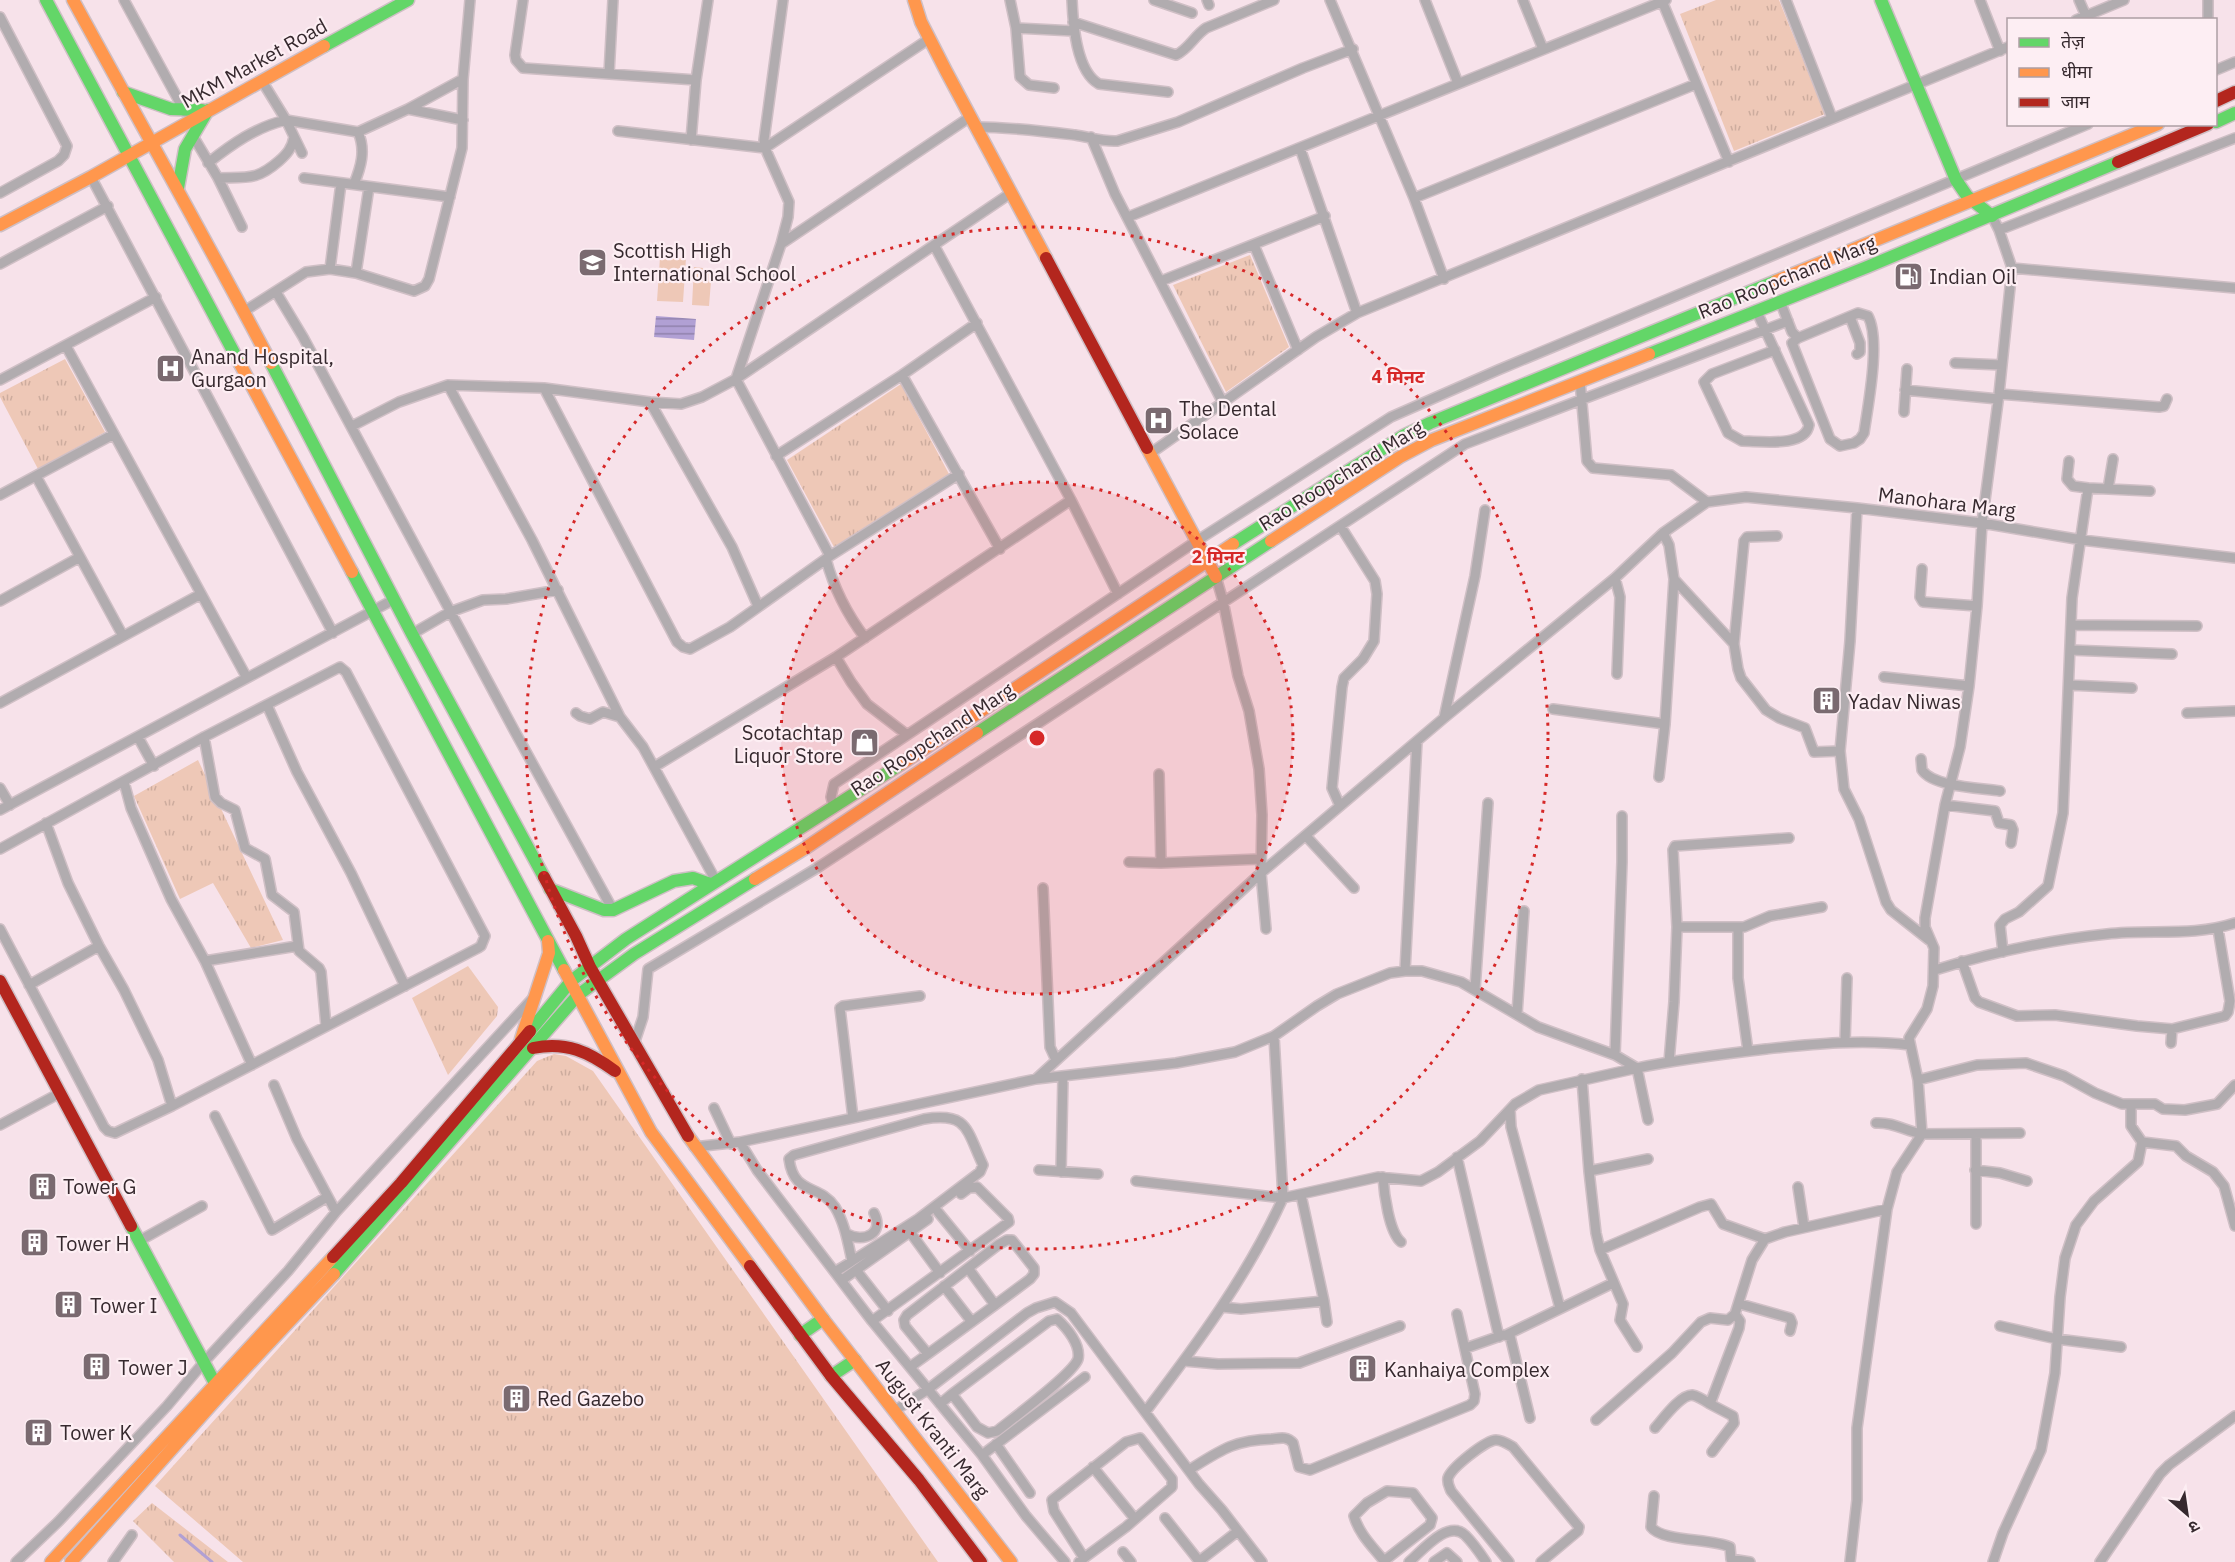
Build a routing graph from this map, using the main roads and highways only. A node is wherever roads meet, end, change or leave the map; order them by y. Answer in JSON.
{"nodes":[{"id":1,"x":46,"y":0,"type":"edge"},
{"id":2,"x":73,"y":0,"type":"edge"},
{"id":3,"x":408,"y":0,"type":"edge"},
{"id":4,"x":914,"y":0,"type":"edge"},
{"id":5,"x":1881,"y":0,"type":"edge"},
{"id":6,"x":123,"y":92,"type":"junction"},
{"id":7,"x":2235,"y":92,"type":"edge"},
{"id":8,"x":2217,"y":100,"type":"edge"},
{"id":9,"x":209,"y":109,"type":"junction"},
{"id":10,"x":2235,"y":113,"type":"edge"},
{"id":11,"x":2217,"y":122,"type":"edge"},
{"id":12,"x":2153,"y":126,"type":"edge"},
{"id":13,"x":2203,"y":126,"type":"edge"},
{"id":14,"x":150,"y":142,"type":"junction"},
{"id":15,"x":128,"y":156,"type":"junction"},
{"id":16,"x":178,"y":188,"type":"junction"},
{"id":17,"x":1972,"y":200,"type":"junction"},
{"id":18,"x":1992,"y":216,"type":"junction"},
{"id":19,"x":0,"y":225,"type":"edge"},
{"id":20,"x":1208,"y":560,"type":"junction"},
{"id":21,"x":1216,"y":577,"type":"junction"},
{"id":22,"x":713,"y":883,"type":"junction"},
{"id":23,"x":550,"y":889,"type":"junction"},
{"id":24,"x":547,"y":937,"type":"junction"},
{"id":25,"x":590,"y":967,"type":"junction"},
{"id":26,"x":0,"y":981,"type":"edge"},
{"id":27,"x":571,"y":981,"type":"junction"},
{"id":28,"x":598,"y":981,"type":"junction"},
{"id":29,"x":578,"y":995,"type":"junction"},
{"id":30,"x":518,"y":1046,"type":"junction"},
{"id":31,"x":532,"y":1049,"type":"junction"},
{"id":32,"x":618,"y":1074,"type":"junction"},
{"id":33,"x":823,"y":1319,"type":"junction"},
{"id":34,"x":800,"y":1335,"type":"junction"},
{"id":35,"x":855,"y":1360,"type":"junction"},
{"id":36,"x":831,"y":1376,"type":"junction"},
{"id":37,"x":218,"y":1388,"type":"junction"},
{"id":38,"x":51,"y":1562,"type":"edge"},
{"id":39,"x":71,"y":1562,"type":"edge"},
{"id":40,"x":981,"y":1562,"type":"edge"},
{"id":41,"x":1011,"y":1562,"type":"edge"}],
"edges":[{"from":1,"to":15,"type":"main road"},
{"from":2,"to":6,"type":"main road","name":"August Kranti Marg"},
{"from":3,"to":9,"type":"main road","name":"MKM Market Road"},
{"from":4,"to":20,"type":"main road"},
{"from":5,"to":17,"type":"main road"},
{"from":6,"to":9,"type":"main road"},
{"from":6,"to":14,"type":"main road","name":"August Kranti Marg"},
{"from":7,"to":8,"type":"main road"},
{"from":9,"to":14,"type":"main road","name":"MKM Market Road"},
{"from":9,"to":16,"type":"main road"},
{"from":10,"to":11,"type":"main road"},
{"from":12,"to":17,"type":"main road","name":"Rao Roopchand Marg"},
{"from":13,"to":18,"type":"main road","name":"Rao Roopchand Marg"},
{"from":14,"to":15,"type":"main road","name":"MKM Market Road"},
{"from":14,"to":16,"type":"main road","name":"August Kranti Marg"},
{"from":15,"to":19,"type":"main road","name":"MKM Market Road"},
{"from":15,"to":24,"type":"main road"},
{"from":16,"to":23,"type":"main road","name":"August Kranti Marg"},
{"from":17,"to":18,"type":"main road"},
{"from":17,"to":20,"type":"main road","name":"Rao Roopchand Marg"},
{"from":18,"to":21,"type":"main road","name":"Rao Roopchand Marg"},
{"from":20,"to":21,"type":"main road"},
{"from":20,"to":22,"type":"main road","name":"Rao Roopchand Marg"},
{"from":21,"to":28,"type":"main road","name":"Rao Roopchand Marg"},
{"from":22,"to":23,"type":"main road"},
{"from":22,"to":25,"type":"main road","name":"Rao Roopchand Marg"},
{"from":23,"to":25,"type":"main road","name":"August Kranti Marg"},
{"from":24,"to":27,"type":"main road"},
{"from":24,"to":30,"type":"main road"},
{"from":25,"to":27,"type":"main road","name":"Rao Roopchand Marg"},
{"from":25,"to":28,"type":"main road","name":"August Kranti Marg"},
{"from":26,"to":37,"type":"main road"},
{"from":27,"to":29,"type":"main road"},
{"from":27,"to":30,"type":"main road","name":"Rao Roopchand Marg"},
{"from":28,"to":29,"type":"main road","name":"Rao Roopchand Marg"},
{"from":28,"to":33,"type":"main road","name":"August Kranti Marg"},
{"from":29,"to":31,"type":"main road","name":"Rao Roopchand Marg"},
{"from":29,"to":32,"type":"main road"},
{"from":30,"to":37,"type":"main road","name":"Rao Roopchand Marg"},
{"from":31,"to":32,"type":"main road"},
{"from":31,"to":37,"type":"main road","name":"Rao Roopchand Marg"},
{"from":32,"to":34,"type":"main road"},
{"from":33,"to":34,"type":"main road"},
{"from":33,"to":35,"type":"main road","name":"August Kranti Marg"},
{"from":34,"to":36,"type":"main road"},
{"from":35,"to":36,"type":"main road"},
{"from":35,"to":41,"type":"main road","name":"August Kranti Marg"},
{"from":36,"to":40,"type":"main road"},
{"from":37,"to":38,"type":"main road"},
{"from":37,"to":39,"type":"main road"}]}
